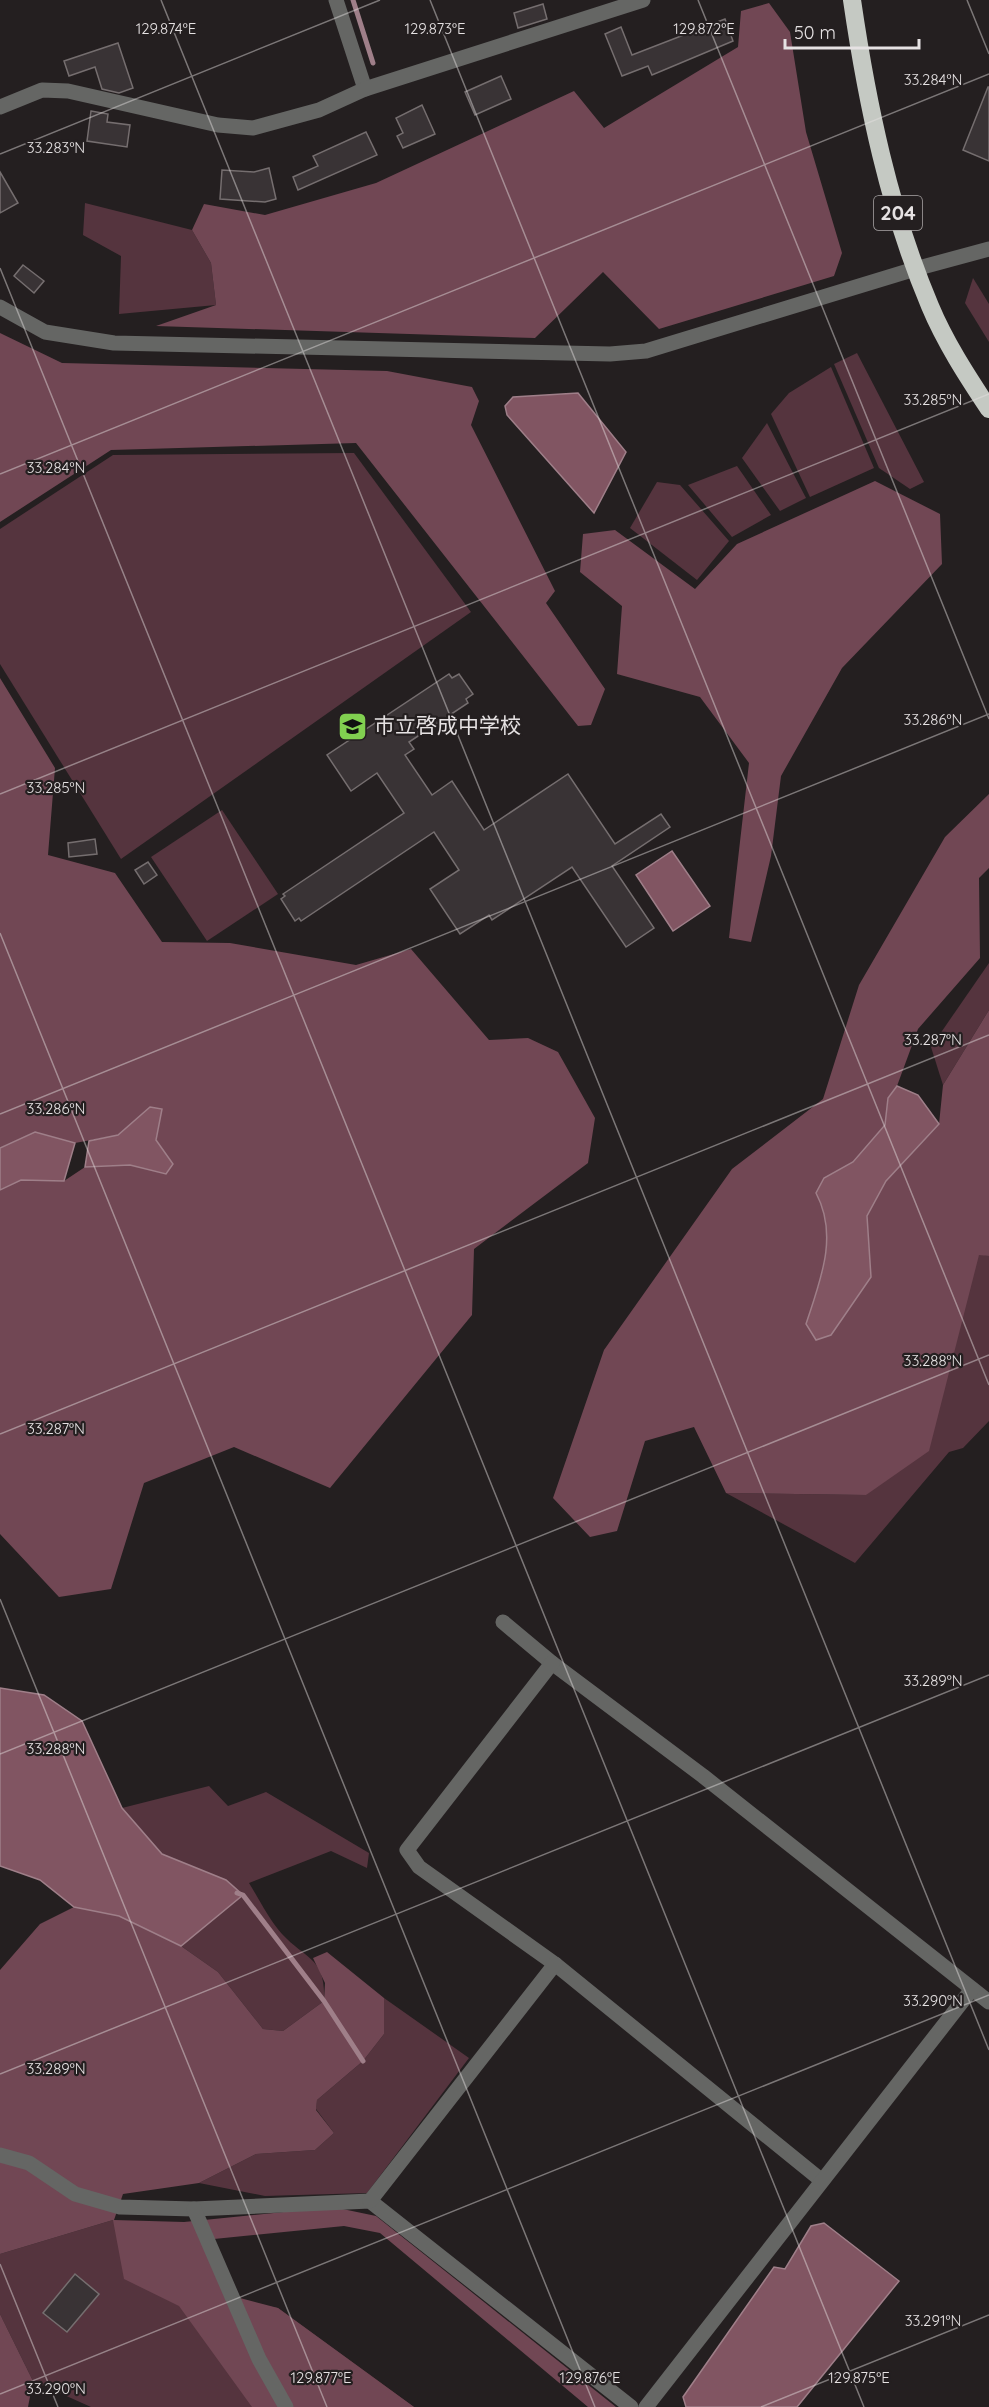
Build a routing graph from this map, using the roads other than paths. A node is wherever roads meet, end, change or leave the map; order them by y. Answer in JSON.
{"nodes":[{"id":1,"x":336,"y":0,"type":"edge"},
{"id":2,"x":643,"y":0,"type":"edge"},
{"id":3,"x":852,"y":0,"type":"edge"},
{"id":4,"x":365,"y":89,"type":"junction"},
{"id":5,"x":0,"y":107,"type":"edge"},
{"id":6,"x":989,"y":249,"type":"edge"},
{"id":7,"x":915,"y":269,"type":"junction"},
{"id":8,"x":0,"y":307,"type":"edge"},
{"id":9,"x":989,"y":409,"type":"edge"},
{"id":10,"x":503,"y":1622,"type":"dead end"},
{"id":11,"x":552,"y":1663,"type":"junction"},
{"id":12,"x":555,"y":1964,"type":"junction"},
{"id":13,"x":972,"y":1989,"type":"junction"},
{"id":14,"x":989,"y":2002,"type":"edge"},
{"id":15,"x":0,"y":2155,"type":"edge"},
{"id":16,"x":821,"y":2180,"type":"junction"},
{"id":17,"x":370,"y":2201,"type":"junction"},
{"id":18,"x":194,"y":2209,"type":"junction"},
{"id":19,"x":286,"y":2407,"type":"edge"},
{"id":20,"x":632,"y":2407,"type":"edge"},
{"id":21,"x":646,"y":2407,"type":"edge"}],
"edges":[{"from":1,"to":4,"type":"street"},
{"from":2,"to":4,"type":"street"},
{"from":3,"to":7,"type":"highway","number":"204"},
{"from":4,"to":5,"type":"street"},
{"from":6,"to":7,"type":"street"},
{"from":7,"to":8,"type":"street"},
{"from":7,"to":9,"type":"highway","number":"204"},
{"from":10,"to":11,"type":"street"},
{"from":11,"to":12,"type":"street"},
{"from":11,"to":13,"type":"street"},
{"from":12,"to":16,"type":"street"},
{"from":12,"to":17,"type":"street"},
{"from":13,"to":14,"type":"street"},
{"from":13,"to":16,"type":"street"},
{"from":15,"to":18,"type":"street"},
{"from":16,"to":21,"type":"street"},
{"from":17,"to":18,"type":"street"},
{"from":17,"to":20,"type":"street"},
{"from":18,"to":19,"type":"street"}]}
